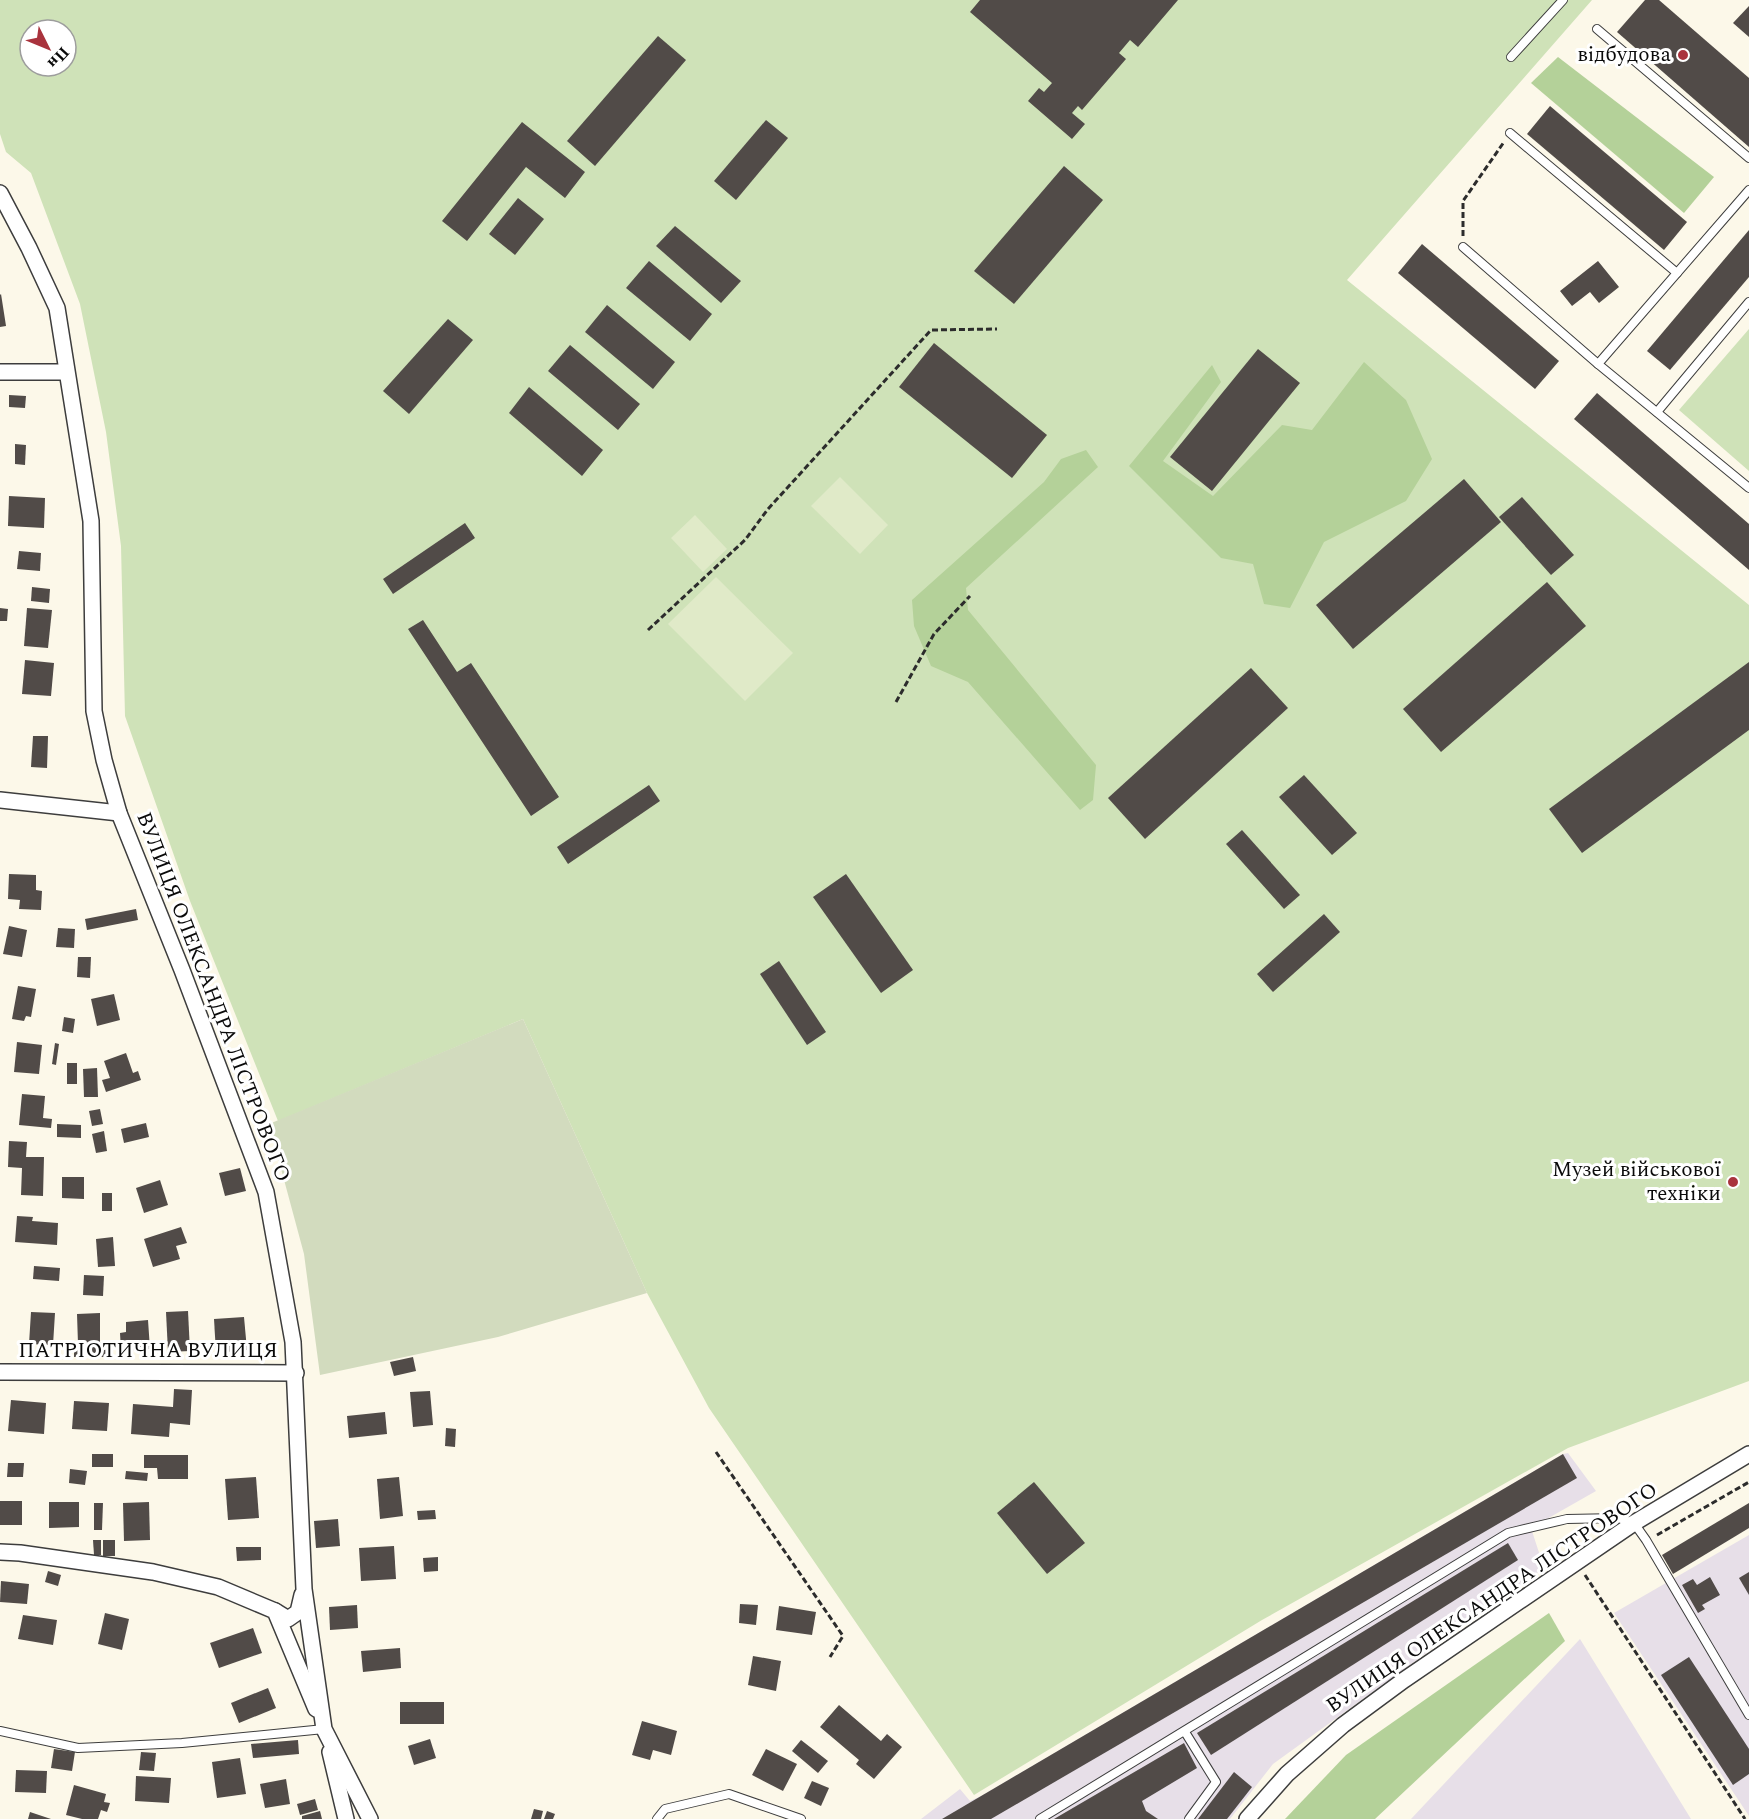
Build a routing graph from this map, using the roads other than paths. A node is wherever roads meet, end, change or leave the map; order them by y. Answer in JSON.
{"nodes":[{"id":1,"x":1563,"y":0,"type":"edge"},
{"id":2,"x":1597,"y":28,"type":"dead end"},
{"id":3,"x":1511,"y":57,"type":"dead end"},
{"id":4,"x":1510,"y":133,"type":"road end"},
{"id":5,"x":1749,"y":158,"type":"edge"},
{"id":6,"x":1749,"y":190,"type":"edge"},
{"id":7,"x":0,"y":193,"type":"edge"},
{"id":8,"x":1463,"y":247,"type":"road end"},
{"id":9,"x":1677,"y":273,"type":"junction"},
{"id":10,"x":1749,"y":302,"type":"edge"},
{"id":11,"x":1598,"y":364,"type":"junction"},
{"id":12,"x":0,"y":372,"type":"edge"},
{"id":13,"x":66,"y":372,"type":"junction"},
{"id":14,"x":1657,"y":412,"type":"junction"},
{"id":15,"x":1749,"y":488,"type":"edge"},
{"id":16,"x":0,"y":800,"type":"edge"},
{"id":17,"x":119,"y":813,"type":"junction"},
{"id":18,"x":0,"y":1359,"type":"edge"},
{"id":19,"x":0,"y":1372,"type":"edge"},
{"id":20,"x":296,"y":1373,"type":"junction"},
{"id":21,"x":1749,"y":1454,"type":"edge"},
{"id":22,"x":1634,"y":1523,"type":"junction"},
{"id":23,"x":0,"y":1552,"type":"edge"},
{"id":24,"x":304,"y":1589,"type":"junction"},
{"id":25,"x":275,"y":1611,"type":"junction"},
{"id":26,"x":1749,"y":1715,"type":"edge"},
{"id":27,"x":324,"y":1729,"type":"junction"},
{"id":28,"x":0,"y":1731,"type":"edge"},
{"id":29,"x":1185,"y":1732,"type":"junction"},
{"id":30,"x":346,"y":1819,"type":"edge"},
{"id":31,"x":370,"y":1819,"type":"edge"},
{"id":32,"x":657,"y":1819,"type":"edge"},
{"id":33,"x":801,"y":1819,"type":"edge"},
{"id":34,"x":1040,"y":1819,"type":"edge"},
{"id":35,"x":1189,"y":1819,"type":"edge"},
{"id":36,"x":1247,"y":1819,"type":"edge"}],
"edges":[{"from":1,"to":3,"type":"lane"},
{"from":2,"to":5,"type":"lane"},
{"from":4,"to":9,"type":"lane"},
{"from":6,"to":9,"type":"lane"},
{"from":7,"to":13,"type":"street","name":"ВУЛИЦЯ ОЛЕКСАНДРА ЛІСТРОВОГО"},
{"from":8,"to":11,"type":"lane"},
{"from":9,"to":11,"type":"lane"},
{"from":10,"to":14,"type":"lane"},
{"from":11,"to":14,"type":"lane"},
{"from":12,"to":13,"type":"street"},
{"from":13,"to":17,"type":"street","name":"ВУЛИЦЯ ОЛЕКСАНДРА ЛІСТРОВОГО"},
{"from":14,"to":15,"type":"lane"},
{"from":16,"to":17,"type":"street"},
{"from":17,"to":20,"type":"street","name":"ВУЛИЦЯ ОЛЕКСАНДРА ЛІСТРОВОГО"},
{"from":18,"to":19,"type":"street","name":"ПАТРІОТИЧНА ВУЛИЦЯ"},
{"from":19,"to":20,"type":"street","name":"ПАТРІОТИЧНА ВУЛИЦЯ"},
{"from":20,"to":24,"type":"street","name":"ВУЛИЦЯ ОЛЕКСАНДРА ЛІСТРОВОГО"},
{"from":21,"to":22,"type":"street","name":"ВУЛИЦЯ ОЛЕКСАНДРА ЛІСТРОВОГО"},
{"from":22,"to":26,"type":"lane"},
{"from":22,"to":29,"type":"lane"},
{"from":22,"to":36,"type":"street","name":"ВУЛИЦЯ ОЛЕКСАНДРА ЛІСТРОВОГО"},
{"from":23,"to":25,"type":"street"},
{"from":24,"to":25,"type":"street"},
{"from":24,"to":27,"type":"street","name":"ВУЛИЦЯ ОЛЕКСАНДРА ЛІСТРОВОГО"},
{"from":25,"to":27,"type":"street"},
{"from":27,"to":28,"type":"lane"},
{"from":27,"to":30,"type":"street"},
{"from":27,"to":31,"type":"street","name":"ВУЛИЦЯ ОЛЕКСАНДРА ЛІСТРОВОГО"},
{"from":29,"to":34,"type":"lane"},
{"from":29,"to":35,"type":"lane"},
{"from":32,"to":33,"type":"lane"}]}
